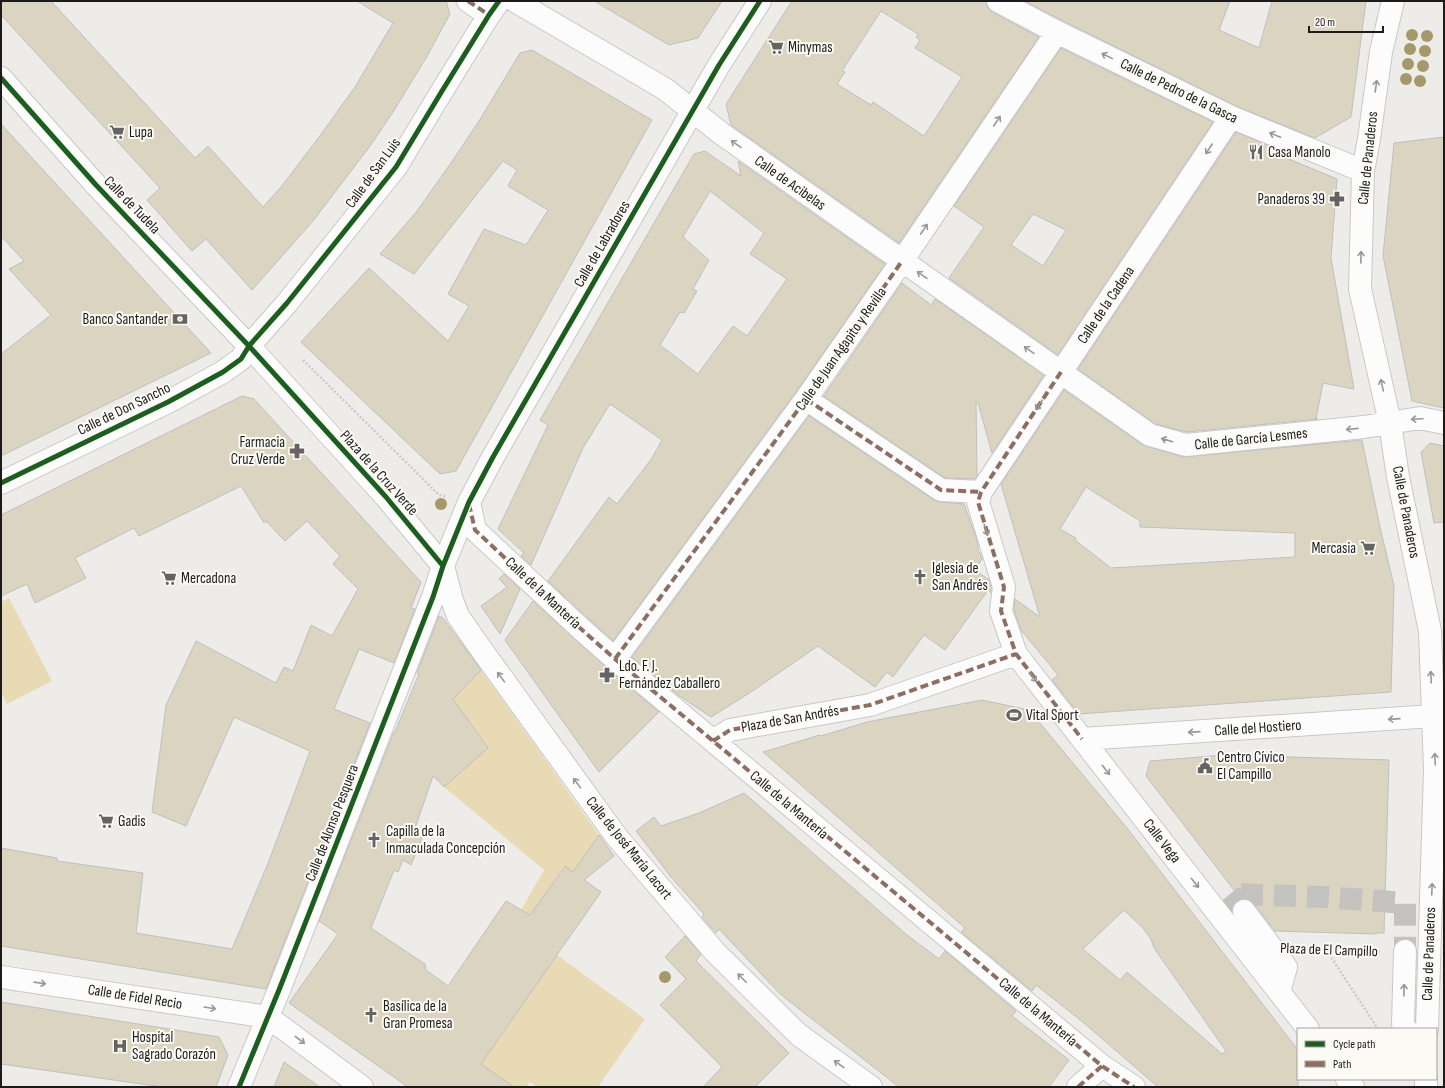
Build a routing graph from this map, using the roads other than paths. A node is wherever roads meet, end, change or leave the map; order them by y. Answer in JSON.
{"nodes":[{"id":1,"x":468,"y":1,"type":"edge"},
{"id":2,"x":515,"y":1,"type":"edge"},
{"id":3,"x":760,"y":1,"type":"edge"},
{"id":4,"x":998,"y":1,"type":"edge"},
{"id":5,"x":1393,"y":1,"type":"edge"},
{"id":6,"x":494,"y":8,"type":"edge"},
{"id":7,"x":1057,"y":32,"type":"junction"},
{"id":8,"x":1,"y":78,"type":"edge"},
{"id":9,"x":693,"y":112,"type":"junction"},
{"id":10,"x":1231,"y":117,"type":"junction"},
{"id":11,"x":1363,"y":171,"type":"junction"},
{"id":12,"x":902,"y":261,"type":"junction"},
{"id":13,"x":249,"y":346,"type":"junction"},
{"id":14,"x":1061,"y":372,"type":"junction"},
{"id":15,"x":806,"y":399,"type":"junction"},
{"id":16,"x":1390,"y":423,"type":"junction"},
{"id":17,"x":1444,"y":423,"type":"edge"},
{"id":18,"x":1,"y":483,"type":"edge"},
{"id":19,"x":981,"y":492,"type":"junction"},
{"id":20,"x":469,"y":502,"type":"junction"},
{"id":21,"x":443,"y":566,"type":"junction"},
{"id":22,"x":1016,"y":654,"type":"junction"},
{"id":23,"x":615,"y":659,"type":"junction"},
{"id":24,"x":1433,"y":716,"type":"junction"},
{"id":25,"x":1082,"y":739,"type":"junction"},
{"id":26,"x":713,"y":741,"type":"junction"},
{"id":27,"x":1244,"y":910,"type":"tunnel mouth"},
{"id":28,"x":1395,"y":952,"type":"tunnel mouth"},
{"id":29,"x":1,"y":977,"type":"edge"},
{"id":30,"x":1279,"y":992,"type":"junction"},
{"id":31,"x":268,"y":1017,"type":"junction"},
{"id":32,"x":1307,"y":1028,"type":"edge"},
{"id":33,"x":1405,"y":1028,"type":"edge"},
{"id":34,"x":1427,"y":1028,"type":"edge"},
{"id":35,"x":1102,"y":1066,"type":"junction"},
{"id":36,"x":239,"y":1087,"type":"edge"},
{"id":37,"x":362,"y":1087,"type":"edge"},
{"id":38,"x":871,"y":1087,"type":"edge"},
{"id":39,"x":1078,"y":1087,"type":"edge"},
{"id":40,"x":1134,"y":1087,"type":"edge"}],
"edges":[{"from":1,"to":6,"type":"street"},
{"from":2,"to":9,"type":"street","name":"Calle de Acibelas"},
{"from":3,"to":9,"type":"street","name":"Calle de Labradores"},
{"from":4,"to":7,"type":"street","name":"Calle de Pedro de la Gasca"},
{"from":11,"to":5,"type":"street","name":"Calle de Panaderos","one_way":true},
{"from":6,"to":13,"type":"street","name":"Calle de San Luis"},
{"from":10,"to":7,"type":"street","name":"Calle de Pedro de la Gasca","one_way":true},
{"from":12,"to":7,"type":"street","name":"Calle de Juan Agapito y Revilla","one_way":true},
{"from":8,"to":13,"type":"street","name":"Calle de Tudela"},
{"from":12,"to":9,"type":"street","name":"Calle de Acibelas","one_way":true},
{"from":9,"to":20,"type":"street","name":"Calle de Labradores"},
{"from":11,"to":10,"type":"street","name":"Calle de Pedro de la Gasca","one_way":true},
{"from":10,"to":14,"type":"street","name":"Calle de la Cadena","one_way":true},
{"from":16,"to":11,"type":"street","name":"Calle de Panaderos","one_way":true},
{"from":14,"to":12,"type":"street","name":"Calle de Acibelas","one_way":true},
{"from":12,"to":15,"type":"street","name":"Calle de Juan Agapito y Revilla"},
{"from":13,"to":18,"type":"street","name":"Calle de Don Sancho"},
{"from":13,"to":21,"type":"street","name":"Plaza de la Cruz Verde"},
{"from":16,"to":14,"type":"street","name":"Calle de García Lesmes","one_way":true},
{"from":14,"to":19,"type":"street","name":"Calle de la Cadena","one_way":true},
{"from":15,"to":19,"type":"street"},
{"from":15,"to":23,"type":"street","name":"Calle de Juan Agapito y Revilla"},
{"from":17,"to":16,"type":"street","name":"Calle de García Lesmes","one_way":true},
{"from":24,"to":16,"type":"street","name":"Calle de Panaderos","one_way":true},
{"from":19,"to":22,"type":"street","name":"Calle Vega","one_way":true},
{"from":20,"to":21,"type":"street"},
{"from":20,"to":23,"type":"street","name":"Calle de la Mantería"},
{"from":21,"to":31,"type":"street","name":"Calle de Alonso Pesquera"},
{"from":38,"to":21,"type":"street","name":"Calle de José María Lacort","one_way":true},
{"from":22,"to":25,"type":"street","name":"Calle Vega","one_way":true},
{"from":22,"to":26,"type":"street","name":"Plaza de San Andrés"},
{"from":23,"to":26,"type":"street","name":"Calle de la Mantería"},
{"from":24,"to":25,"type":"street","name":"Calle del Hostiero","one_way":true},
{"from":34,"to":24,"type":"street","name":"Calle de Panaderos","one_way":true},
{"from":25,"to":30,"type":"street","name":"Calle Vega","one_way":true},
{"from":26,"to":35,"type":"street","name":"Calle de la Mantería"},
{"from":27,"to":30,"type":"street"},
{"from":33,"to":28,"type":"street","one_way":true},
{"from":29,"to":31,"type":"street","name":"Calle de Fidel Recio","one_way":true},
{"from":30,"to":32,"type":"street","name":"Calle Vega"},
{"from":31,"to":36,"type":"street","name":"Calle de Alonso Pesquera"},
{"from":31,"to":37,"type":"street","one_way":true},
{"from":35,"to":39,"type":"street"},
{"from":35,"to":40,"type":"street","name":"Calle de la Mantería"}]}
